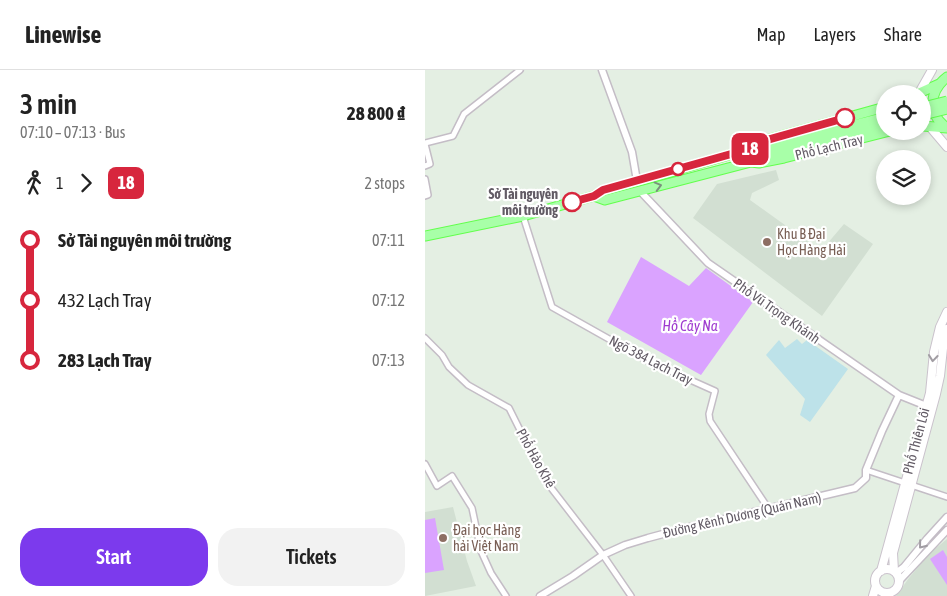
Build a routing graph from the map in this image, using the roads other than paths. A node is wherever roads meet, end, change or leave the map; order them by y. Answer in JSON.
{"nodes":[{"id":1,"x":519,"y":70,"type":"edge"},
{"id":2,"x":601,"y":70,"type":"edge"},
{"id":3,"x":932,"y":70,"type":"edge"},
{"id":4,"x":947,"y":70,"type":"edge"},
{"id":5,"x":947,"y":77,"type":"edge"},
{"id":6,"x":939,"y":84,"type":"junction"},
{"id":7,"x":923,"y":85,"type":"edge"},
{"id":8,"x":931,"y":87,"type":"edge"},
{"id":9,"x":947,"y":101,"type":"edge"},
{"id":10,"x":931,"y":105,"type":"edge"},
{"id":11,"x":947,"y":108,"type":"edge"},
{"id":12,"x":876,"y":110,"type":"edge"},
{"id":13,"x":931,"y":113,"type":"edge"},
{"id":14,"x":876,"y":119,"type":"edge"},
{"id":15,"x":876,"y":127,"type":"edge"},
{"id":16,"x":931,"y":127,"type":"edge"},
{"id":17,"x":947,"y":128,"type":"edge"},
{"id":18,"x":931,"y":131,"type":"edge"},
{"id":19,"x":876,"y":135,"type":"edge"},
{"id":20,"x":425,"y":144,"type":"edge"},
{"id":21,"x":947,"y":147,"type":"edge"},
{"id":22,"x":749,"y":149,"type":"junction"},
{"id":23,"x":776,"y":149,"type":"junction"},
{"id":24,"x":751,"y":162,"type":"junction"},
{"id":25,"x":425,"y":166,"type":"edge"},
{"id":26,"x":425,"y":179,"type":"edge"},
{"id":27,"x":637,"y":181,"type":"junction"},
{"id":28,"x":639,"y":191,"type":"junction"},
{"id":29,"x":425,"y":196,"type":"edge"},
{"id":30,"x":594,"y":196,"type":"junction"},
{"id":31,"x":523,"y":216,"type":"junction"},
{"id":32,"x":425,"y":236,"type":"edge"},
{"id":33,"x":947,"y":312,"type":"edge"},
{"id":34,"x":947,"y":329,"type":"edge"},
{"id":35,"x":425,"y":338,"type":"edge"},
{"id":36,"x":899,"y":396,"type":"junction"},
{"id":37,"x":929,"y":407,"type":"junction"},
{"id":38,"x":425,"y":464,"type":"edge"},
{"id":39,"x":866,"y":470,"type":"junction"},
{"id":40,"x":908,"y":485,"type":"junction"},
{"id":41,"x":947,"y":498,"type":"edge"},
{"id":42,"x":768,"y":508,"type":"junction"},
{"id":43,"x":947,"y":518,"type":"edge"},
{"id":44,"x":947,"y":530,"type":"edge"},
{"id":45,"x":890,"y":552,"type":"junction"},
{"id":46,"x":603,"y":555,"type":"junction"},
{"id":47,"x":881,"y":570,"type":"junction"},
{"id":48,"x":895,"y":572,"type":"junction"},
{"id":49,"x":899,"y":581,"type":"junction"},
{"id":50,"x":876,"y":586,"type":"junction"},
{"id":51,"x":888,"y":595,"type":"edge"},
{"id":52,"x":506,"y":596,"type":"edge"},
{"id":53,"x":540,"y":596,"type":"edge"},
{"id":54,"x":631,"y":596,"type":"edge"},
{"id":55,"x":873,"y":596,"type":"edge"}],
"edges":[{"from":1,"to":20,"type":"street"},
{"from":2,"to":27,"type":"street"},
{"from":3,"to":7,"type":"main road"},
{"from":4,"to":6,"type":"main road"},
{"from":5,"to":6,"type":"main road"},
{"from":6,"to":8,"type":"main road"},
{"from":6,"to":17,"type":"main road"},
{"from":9,"to":10,"type":"main road","bridge":true},
{"from":11,"to":13,"type":"main road","bridge":true},
{"from":12,"to":22,"type":"main road","name":"Phố Lạch Tray"},
{"from":14,"to":23,"type":"main road"},
{"from":15,"to":23,"type":"main road"},
{"from":16,"to":17,"type":"main road"},
{"from":18,"to":21,"type":"main road"},
{"from":19,"to":24,"type":"main road","name":"Phố Lạch Tray"},
{"from":20,"to":25,"type":"street"},
{"from":22,"to":23,"type":"main road"},
{"from":22,"to":27,"type":"main road","name":"Phố Lạch Tray"},
{"from":23,"to":24,"type":"main road"},
{"from":28,"to":24,"type":"main road","name":"Phố Lạch Tray","one_way":true},
{"from":26,"to":29,"type":"street"},
{"from":27,"to":30,"type":"main road","name":"Phố Lạch Tray"},
{"from":28,"to":30,"type":"main road","name":"Phố Lạch Tray"},
{"from":28,"to":36,"type":"street","name":"Phố Vũ Trọng Khánh"},
{"from":30,"to":31,"type":"main road","name":"Phố Lạch Tray"},
{"from":31,"to":32,"type":"main road","name":"Phố Lạch Tray"},
{"from":31,"to":42,"type":"street","name":"Ngõ 384 Lạch Tray"},
{"from":33,"to":37,"type":"main road","name":"Phố Thiên Lôi","one_way":true},
{"from":34,"to":37,"type":"main road","name":"Phố Thiên Lôi"},
{"from":35,"to":46,"type":"street","name":"Phố Hào Khê"},
{"from":36,"to":37,"type":"street","name":"Phố Vũ Trọng Khánh"},
{"from":36,"to":39,"type":"street","name":"Đường Kênh Dương (Quán Nam)"},
{"from":37,"to":40,"type":"main road","name":"Phố Thiên Lôi"},
{"from":38,"to":52,"type":"street"},
{"from":39,"to":40,"type":"street"},
{"from":39,"to":42,"type":"street","name":"Đường Kênh Dương (Quán Nam)"},
{"from":40,"to":41,"type":"street"},
{"from":40,"to":45,"type":"main road","name":"Phố Thiên Lôi"},
{"from":42,"to":46,"type":"street","name":"Đường Kênh Dương (Quán Nam)"},
{"from":43,"to":48,"type":"street","one_way":true},
{"from":44,"to":49,"type":"street"},
{"from":45,"to":47,"type":"main road","name":"Phố Thiên Lôi"},
{"from":45,"to":48,"type":"main road","name":"Phố Thiên Lôi"},
{"from":46,"to":53,"type":"street","name":"Đường Kênh Dương (Quán Nam)"},
{"from":46,"to":54,"type":"street","name":"Phố Hào Khê"},
{"from":47,"to":48,"type":"main road"},
{"from":47,"to":50,"type":"main road"},
{"from":48,"to":49,"type":"main road"},
{"from":49,"to":51,"type":"main road"},
{"from":50,"to":51,"type":"main road"},
{"from":50,"to":55,"type":"main road"}]}
